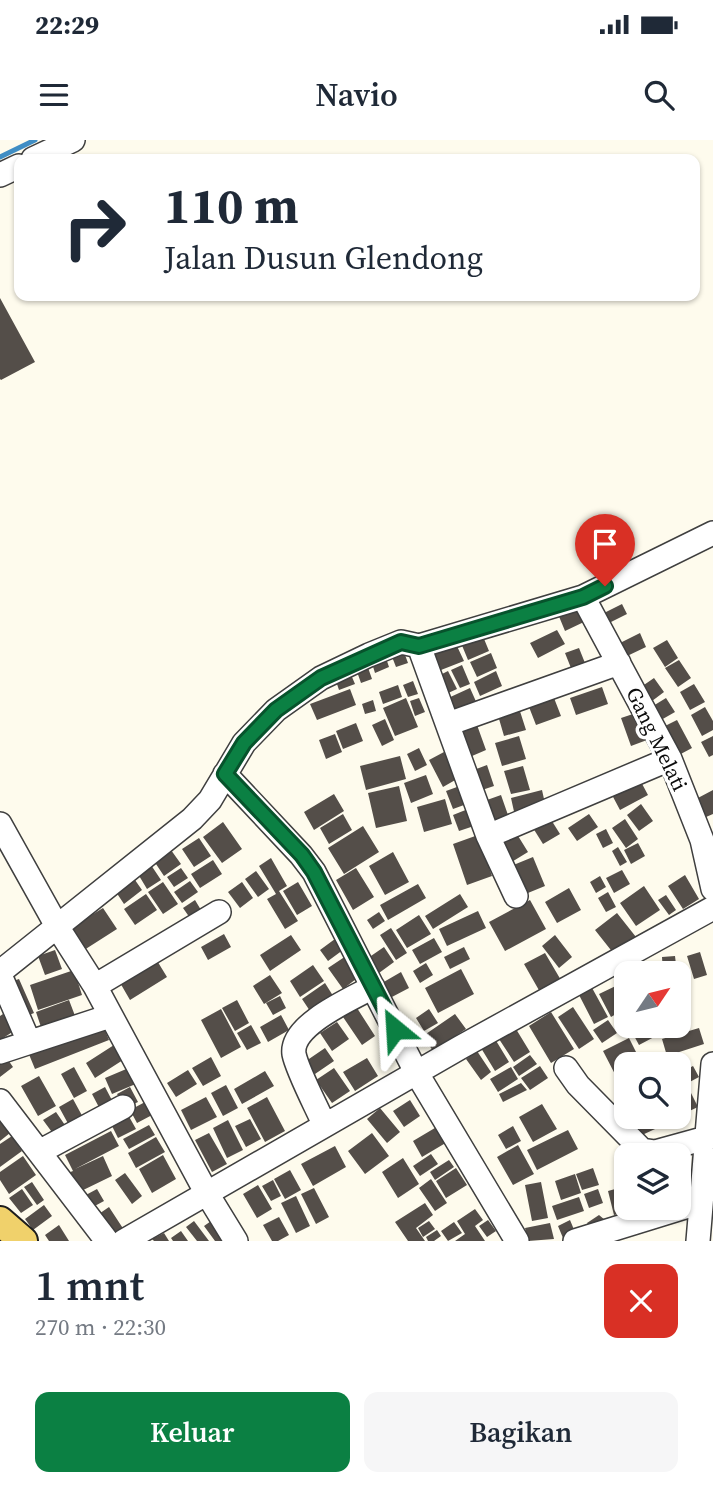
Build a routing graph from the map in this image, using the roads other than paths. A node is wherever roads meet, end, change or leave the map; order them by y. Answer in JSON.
{"nodes":[{"id":1,"x":73,"y":140,"type":"edge"},
{"id":2,"x":44,"y":154,"type":"edge"},
{"id":3,"x":713,"y":533,"type":"edge"},
{"id":4,"x":583,"y":597,"type":"junction"},
{"id":5,"x":419,"y":646,"type":"junction"},
{"id":6,"x":619,"y":663,"type":"junction"},
{"id":7,"x":448,"y":724,"type":"junction"},
{"id":8,"x":670,"y":760,"type":"junction"},
{"id":9,"x":225,"y":774,"type":"junction"},
{"id":10,"x":0,"y":824,"type":"edge"},
{"id":11,"x":488,"y":836,"type":"junction"},
{"id":12,"x":713,"y":889,"type":"edge"},
{"id":13,"x":516,"y":896,"type":"dead end"},
{"id":14,"x":713,"y":908,"type":"edge"},
{"id":15,"x":219,"y":912,"type":"dead end"},
{"id":16,"x":58,"y":928,"type":"junction"},
{"id":17,"x":0,"y":974,"type":"edge"},
{"id":18,"x":94,"y":986,"type":"junction"},
{"id":19,"x":373,"y":987,"type":"junction"},
{"id":20,"x":110,"y":1016,"type":"junction"},
{"id":21,"x":29,"y":1042,"type":"junction"},
{"id":22,"x":0,"y":1052,"type":"edge"},
{"id":23,"x":713,"y":1064,"type":"edge"},
{"id":24,"x":566,"y":1069,"type":"dead end"},
{"id":25,"x":416,"y":1072,"type":"junction"},
{"id":26,"x":0,"y":1101,"type":"edge"},
{"id":27,"x":123,"y":1107,"type":"dead end"},
{"id":28,"x":324,"y":1124,"type":"junction"},
{"id":29,"x":709,"y":1137,"type":"edge"},
{"id":30,"x":39,"y":1152,"type":"junction"},
{"id":31,"x":206,"y":1192,"type":"junction"},
{"id":32,"x":701,"y":1202,"type":"junction"},
{"id":33,"x":0,"y":1222,"type":"edge"},
{"id":34,"x":23,"y":1241,"type":"edge"},
{"id":35,"x":107,"y":1241,"type":"edge"},
{"id":36,"x":124,"y":1241,"type":"edge"},
{"id":37,"x":236,"y":1241,"type":"edge"},
{"id":38,"x":517,"y":1241,"type":"edge"},
{"id":39,"x":575,"y":1241,"type":"edge"},
{"id":40,"x":698,"y":1241,"type":"edge"}],
"edges":[{"from":1,"to":2,"type":"street"},
{"from":3,"to":4,"type":"street"},
{"from":4,"to":5,"type":"street"},
{"from":4,"to":6,"type":"street","name":"Gang Melati"},
{"from":5,"to":7,"type":"street"},
{"from":5,"to":9,"type":"street"},
{"from":6,"to":7,"type":"street"},
{"from":6,"to":8,"type":"street","name":"Gang Melati"},
{"from":7,"to":11,"type":"street"},
{"from":8,"to":11,"type":"street"},
{"from":8,"to":12,"type":"street","name":"Gang Melati"},
{"from":9,"to":16,"type":"street"},
{"from":9,"to":19,"type":"street"},
{"from":10,"to":16,"type":"street"},
{"from":11,"to":13,"type":"street"},
{"from":14,"to":25,"type":"street"},
{"from":15,"to":18,"type":"street"},
{"from":16,"to":17,"type":"street"},
{"from":16,"to":18,"type":"street"},
{"from":17,"to":21,"type":"street"},
{"from":18,"to":20,"type":"street"},
{"from":19,"to":25,"type":"street"},
{"from":19,"to":28,"type":"street"},
{"from":20,"to":21,"type":"street"},
{"from":20,"to":31,"type":"street"},
{"from":21,"to":22,"type":"street"},
{"from":23,"to":29,"type":"street"},
{"from":24,"to":29,"type":"street"},
{"from":25,"to":28,"type":"street"},
{"from":25,"to":38,"type":"street"},
{"from":26,"to":30,"type":"street"},
{"from":27,"to":30,"type":"street"},
{"from":28,"to":31,"type":"street"},
{"from":29,"to":32,"type":"street"},
{"from":30,"to":35,"type":"street"},
{"from":31,"to":36,"type":"street"},
{"from":31,"to":37,"type":"street"},
{"from":32,"to":39,"type":"street"},
{"from":32,"to":40,"type":"street"},
{"from":33,"to":34,"type":"main road"}]}
